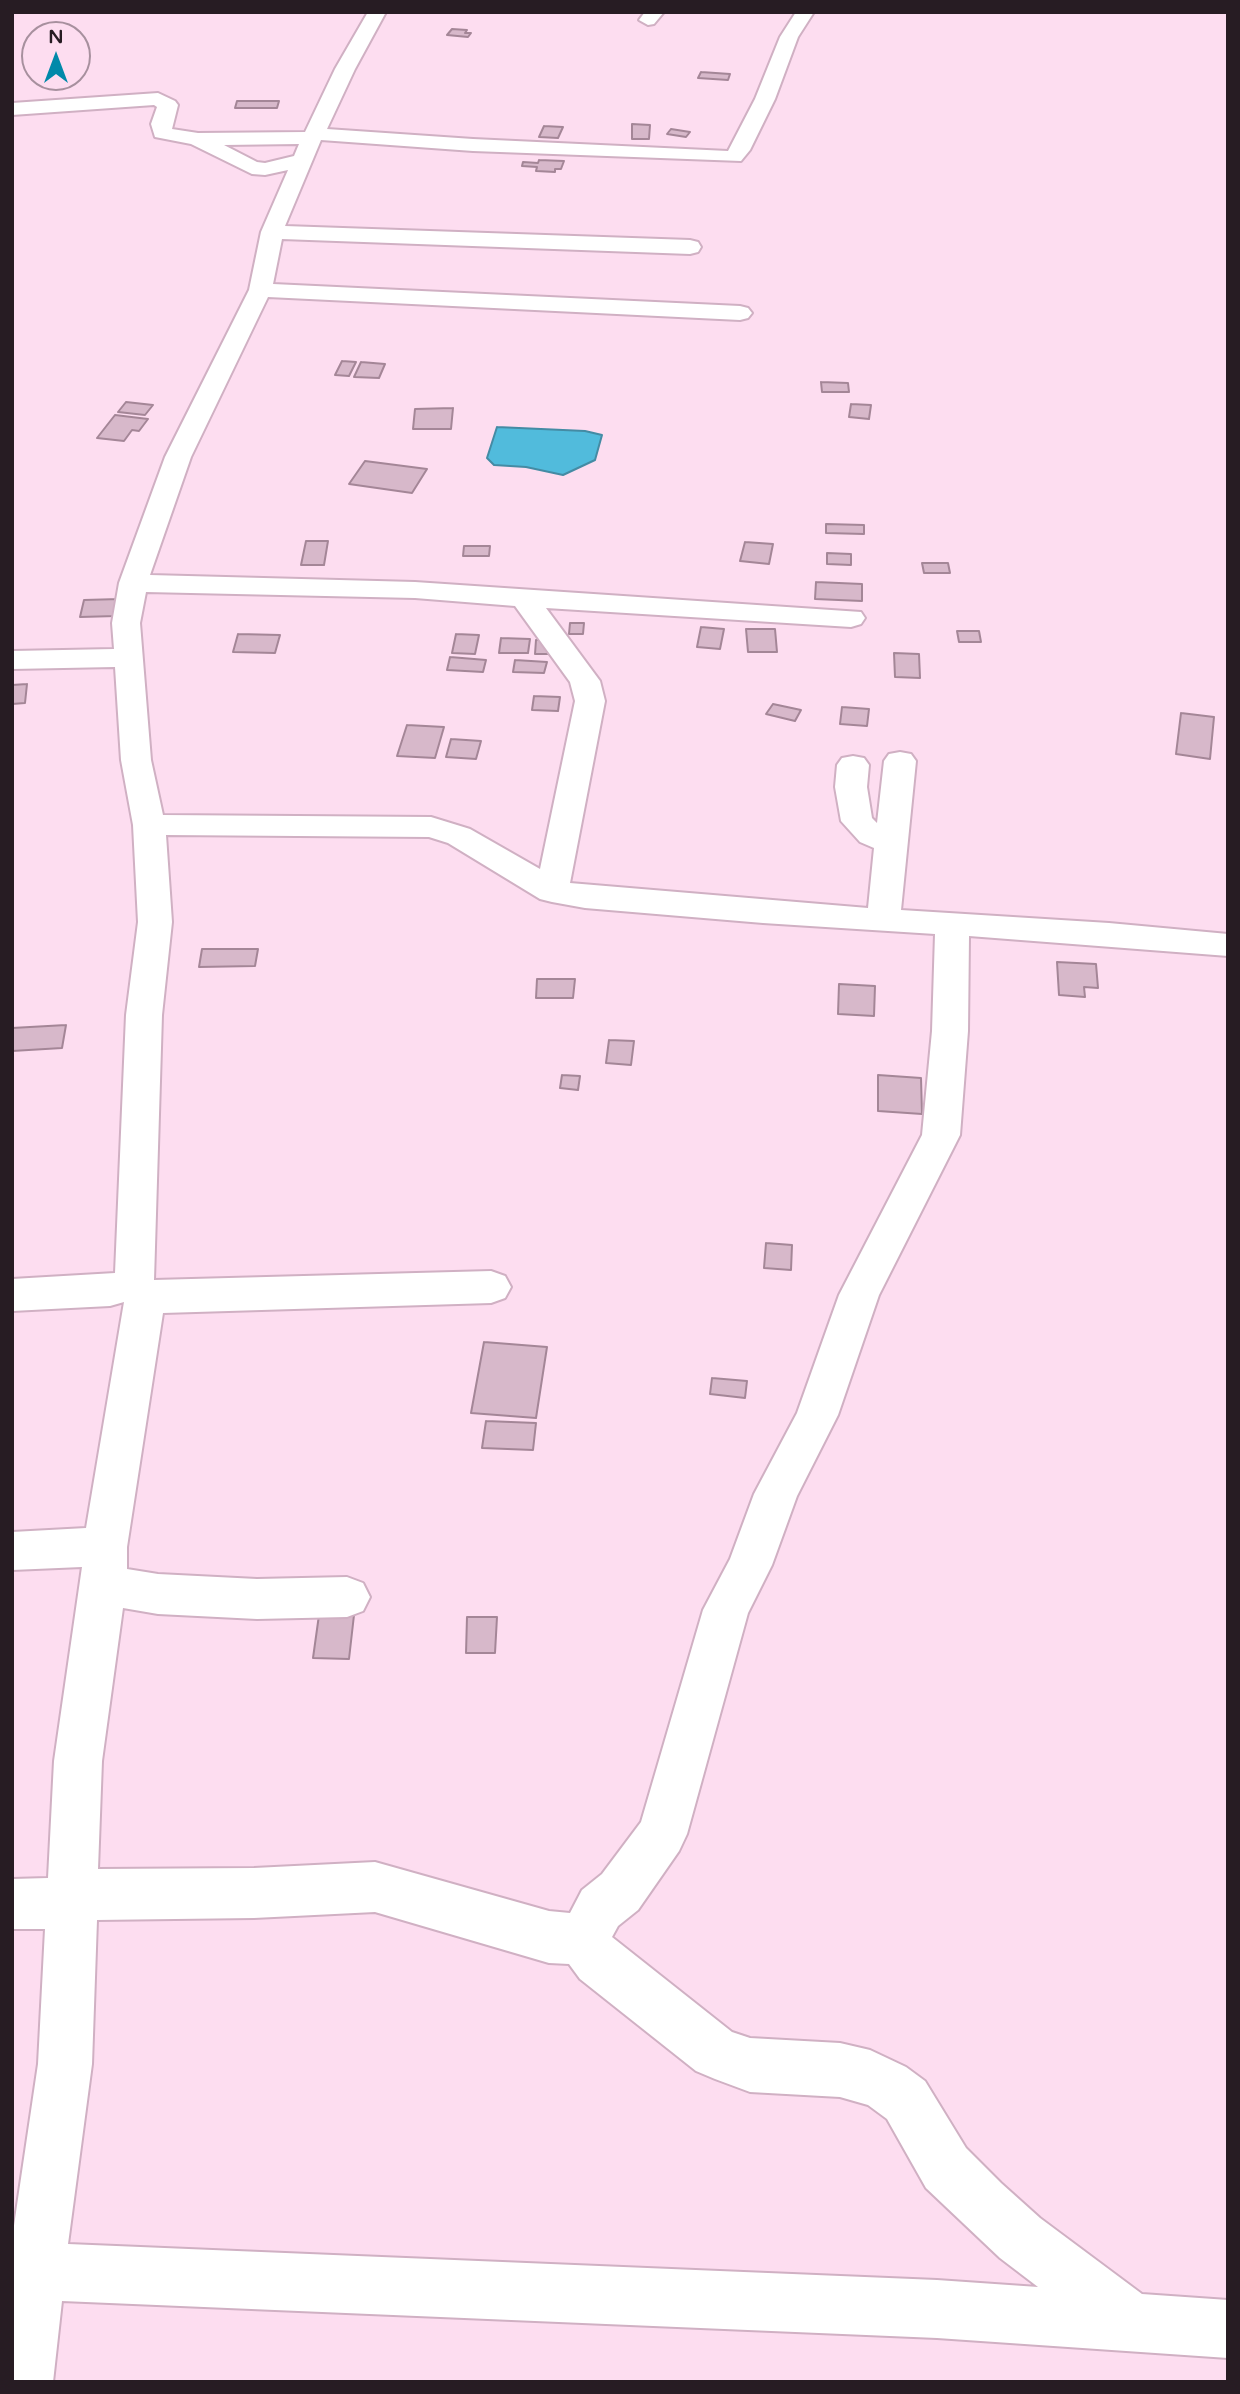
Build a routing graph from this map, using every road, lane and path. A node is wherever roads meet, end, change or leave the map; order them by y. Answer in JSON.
{"nodes":[{"id":1,"x":377,"y":12,"type":"edge"},
{"id":2,"x":805,"y":12,"type":"edge"},
{"id":3,"x":12,"y":109,"type":"edge"},
{"id":4,"x":315,"y":136,"type":"junction"},
{"id":5,"x":197,"y":139,"type":"junction"},
{"id":6,"x":302,"y":160,"type":"junction"},
{"id":7,"x":272,"y":232,"type":"junction"},
{"id":8,"x":690,"y":247,"type":"dead end"},
{"id":9,"x":260,"y":290,"type":"junction"},
{"id":10,"x":740,"y":313,"type":"dead end"},
{"id":11,"x":133,"y":583,"type":"junction"},
{"id":12,"x":522,"y":596,"type":"junction"},
{"id":13,"x":851,"y":618,"type":"dead end"},
{"id":14,"x":129,"y":659,"type":"junction"},
{"id":15,"x":12,"y":660,"type":"edge"},
{"id":16,"x":900,"y":761,"type":"dead end"},
{"id":17,"x":853,"y":765,"type":"dead end"},
{"id":18,"x":149,"y":825,"type":"junction"},
{"id":19,"x":892,"y":843,"type":"junction"},
{"id":20,"x":552,"y":891,"type":"junction"},
{"id":21,"x":883,"y":920,"type":"junction"},
{"id":22,"x":952,"y":925,"type":"junction"},
{"id":23,"x":1228,"y":944,"type":"edge"},
{"id":24,"x":491,"y":1287,"type":"dead end"},
{"id":25,"x":139,"y":1291,"type":"junction"},
{"id":26,"x":12,"y":1295,"type":"edge"},
{"id":27,"x":12,"y":1550,"type":"edge"},
{"id":28,"x":104,"y":1566,"type":"junction"},
{"id":29,"x":347,"y":1597,"type":"dead end"},
{"id":30,"x":72,"y":1903,"type":"junction"},
{"id":31,"x":12,"y":1904,"type":"edge"},
{"id":32,"x":583,"y":1940,"type":"junction"},
{"id":33,"x":36,"y":2271,"type":"junction"},
{"id":34,"x":1130,"y":2322,"type":"junction"},
{"id":35,"x":1228,"y":2329,"type":"edge"},
{"id":36,"x":24,"y":2382,"type":"edge"}],
"edges":[{"from":1,"to":4,"type":"street"},
{"from":2,"to":4,"type":"street"},
{"from":3,"to":5,"type":"street"},
{"from":4,"to":5,"type":"street"},
{"from":4,"to":6,"type":"street"},
{"from":5,"to":6,"type":"street"},
{"from":6,"to":7,"type":"street"},
{"from":7,"to":8,"type":"street"},
{"from":7,"to":9,"type":"street"},
{"from":9,"to":10,"type":"street"},
{"from":9,"to":11,"type":"street"},
{"from":11,"to":12,"type":"street"},
{"from":11,"to":14,"type":"street"},
{"from":12,"to":13,"type":"street"},
{"from":12,"to":20,"type":"street"},
{"from":14,"to":15,"type":"street"},
{"from":14,"to":18,"type":"street"},
{"from":16,"to":19,"type":"street"},
{"from":17,"to":19,"type":"street"},
{"from":18,"to":20,"type":"street"},
{"from":18,"to":25,"type":"street"},
{"from":19,"to":21,"type":"street"},
{"from":20,"to":21,"type":"street"},
{"from":21,"to":22,"type":"street"},
{"from":22,"to":23,"type":"street"},
{"from":22,"to":32,"type":"street"},
{"from":24,"to":25,"type":"street"},
{"from":25,"to":26,"type":"street"},
{"from":25,"to":28,"type":"street"},
{"from":27,"to":28,"type":"street"},
{"from":28,"to":29,"type":"street"},
{"from":28,"to":30,"type":"street"},
{"from":30,"to":31,"type":"street"},
{"from":30,"to":32,"type":"street"},
{"from":30,"to":33,"type":"street"},
{"from":32,"to":34,"type":"street"},
{"from":33,"to":34,"type":"street"},
{"from":33,"to":36,"type":"street"},
{"from":34,"to":35,"type":"street"}]}
